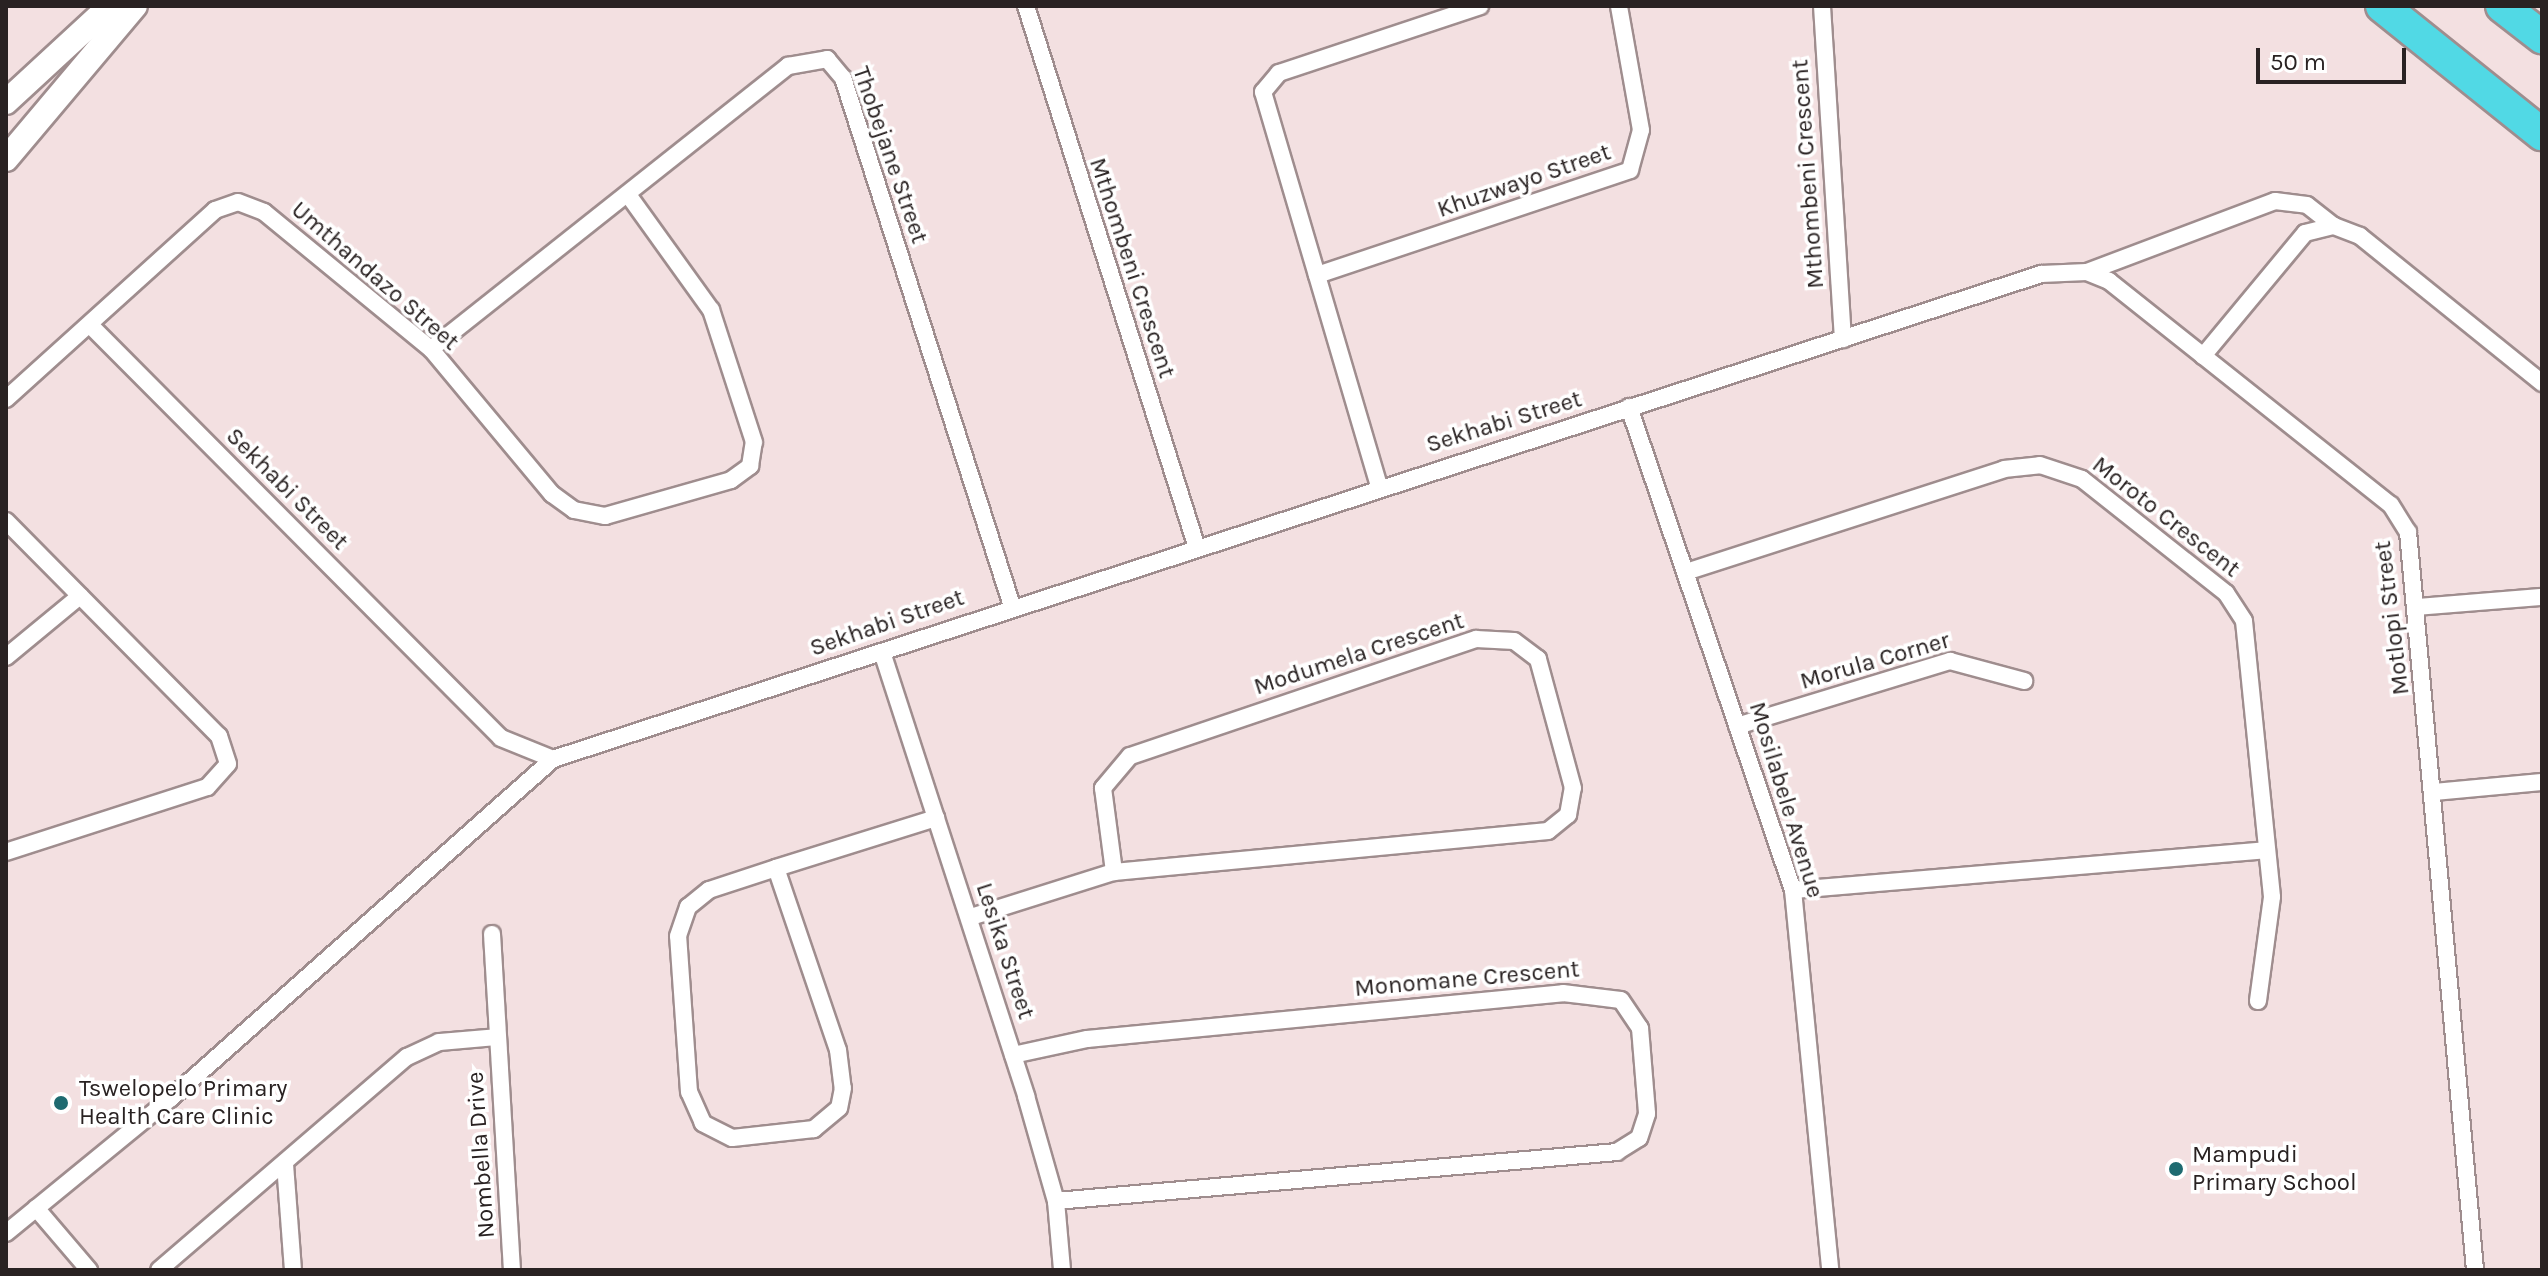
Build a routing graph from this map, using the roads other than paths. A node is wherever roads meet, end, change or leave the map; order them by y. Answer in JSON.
{"nodes":[{"id":1,"x":110,"y":6,"type":"edge"},
{"id":2,"x":135,"y":6,"type":"edge"},
{"id":3,"x":1026,"y":6,"type":"edge"},
{"id":4,"x":1480,"y":6,"type":"edge"},
{"id":5,"x":1619,"y":6,"type":"edge"},
{"id":6,"x":1822,"y":6,"type":"edge"},
{"id":7,"x":2369,"y":6,"type":"edge"},
{"id":8,"x":2382,"y":6,"type":"edge"},
{"id":9,"x":2502,"y":6,"type":"edge"},
{"id":10,"x":2542,"y":37,"type":"edge"},
{"id":11,"x":6,"y":102,"type":"edge"},
{"id":12,"x":2511,"y":110,"type":"junction"},
{"id":13,"x":2542,"y":134,"type":"edge"},
{"id":14,"x":6,"y":159,"type":"edge"},
{"id":15,"x":629,"y":196,"type":"junction"},
{"id":16,"x":2334,"y":226,"type":"junction"},
{"id":17,"x":2087,"y":272,"type":"junction"},
{"id":18,"x":1317,"y":275,"type":"junction"},
{"id":19,"x":93,"y":328,"type":"junction"},
{"id":20,"x":1843,"y":339,"type":"junction"},
{"id":21,"x":431,"y":349,"type":"junction"},
{"id":22,"x":2203,"y":356,"type":"junction"},
{"id":23,"x":2542,"y":383,"type":"edge"},
{"id":24,"x":6,"y":399,"type":"edge"},
{"id":25,"x":1629,"y":407,"type":"junction"},
{"id":26,"x":1379,"y":486,"type":"junction"},
{"id":27,"x":6,"y":521,"type":"edge"},
{"id":28,"x":1196,"y":545,"type":"junction"},
{"id":29,"x":1689,"y":571,"type":"junction"},
{"id":30,"x":80,"y":596,"type":"junction"},
{"id":31,"x":2542,"y":597,"type":"edge"},
{"id":32,"x":1012,"y":606,"type":"junction"},
{"id":33,"x":2417,"y":607,"type":"junction"},
{"id":34,"x":882,"y":652,"type":"junction"},
{"id":35,"x":6,"y":657,"type":"edge"},
{"id":36,"x":2024,"y":681,"type":"dead end"},
{"id":37,"x":1737,"y":726,"type":"junction"},
{"id":38,"x":553,"y":759,"type":"junction"},
{"id":39,"x":2542,"y":782,"type":"edge"},
{"id":40,"x":2434,"y":792,"type":"junction"},
{"id":41,"x":936,"y":818,"type":"junction"},
{"id":42,"x":2266,"y":850,"type":"junction"},
{"id":43,"x":6,"y":852,"type":"edge"},
{"id":44,"x":776,"y":868,"type":"junction"},
{"id":45,"x":1114,"y":872,"type":"junction"},
{"id":46,"x":1793,"y":890,"type":"junction"},
{"id":47,"x":971,"y":917,"type":"junction"},
{"id":48,"x":492,"y":934,"type":"dead end"},
{"id":49,"x":2258,"y":1001,"type":"dead end"},
{"id":50,"x":497,"y":1037,"type":"junction"},
{"id":51,"x":1013,"y":1055,"type":"junction"},
{"id":52,"x":285,"y":1164,"type":"junction"},
{"id":53,"x":1056,"y":1201,"type":"junction"},
{"id":54,"x":36,"y":1208,"type":"junction"},
{"id":55,"x":6,"y":1233,"type":"edge"},
{"id":56,"x":89,"y":1270,"type":"edge"},
{"id":57,"x":159,"y":1270,"type":"edge"},
{"id":58,"x":293,"y":1270,"type":"edge"},
{"id":59,"x":512,"y":1270,"type":"edge"},
{"id":60,"x":1062,"y":1270,"type":"edge"},
{"id":61,"x":1830,"y":1270,"type":"edge"},
{"id":62,"x":2475,"y":1270,"type":"edge"}],
"edges":[{"from":1,"to":11,"type":"main road"},
{"from":2,"to":14,"type":"main road"},
{"from":3,"to":28,"type":"street","name":"Mthombeni Crescent"},
{"from":4,"to":18,"type":"street"},
{"from":5,"to":18,"type":"street","name":"Khuzwayo Street"},
{"from":6,"to":20,"type":"street","name":"Mthombeni Crescent"},
{"from":7,"to":12,"type":"highway"},
{"from":8,"to":12,"type":"highway"},
{"from":9,"to":10,"type":"highway"},
{"from":12,"to":13,"type":"highway"},
{"from":15,"to":21,"type":"street","name":"Thobejane Street"},
{"from":15,"to":21,"type":"street","name":"Umthandazo Street"},
{"from":15,"to":32,"type":"street","name":"Thobejane Street"},
{"from":16,"to":17,"type":"street"},
{"from":16,"to":22,"type":"street"},
{"from":16,"to":23,"type":"street"},
{"from":17,"to":20,"type":"street"},
{"from":17,"to":22,"type":"street","name":"Motlopi Street"},
{"from":18,"to":26,"type":"street"},
{"from":19,"to":21,"type":"street","name":"Umthandazo Street"},
{"from":19,"to":24,"type":"street","name":"Umthandazo Street"},
{"from":19,"to":38,"type":"street","name":"Sekhabi Street"},
{"from":20,"to":25,"type":"street","name":"Sekhabi Street"},
{"from":22,"to":33,"type":"street","name":"Motlopi Street"},
{"from":25,"to":26,"type":"street","name":"Sekhabi Street"},
{"from":25,"to":29,"type":"street","name":"Mosilabele Avenue"},
{"from":26,"to":28,"type":"street","name":"Sekhabi Street"},
{"from":27,"to":30,"type":"street"},
{"from":28,"to":32,"type":"street","name":"Sekhabi Street"},
{"from":29,"to":37,"type":"street","name":"Mosilabele Avenue"},
{"from":29,"to":42,"type":"street","name":"Moroto Crescent"},
{"from":30,"to":35,"type":"street"},
{"from":30,"to":43,"type":"street"},
{"from":31,"to":33,"type":"street"},
{"from":32,"to":34,"type":"street","name":"Sekhabi Street"},
{"from":33,"to":40,"type":"street","name":"Motlopi Street"},
{"from":34,"to":38,"type":"street","name":"Sekhabi Street"},
{"from":34,"to":41,"type":"street","name":"Lesika Street"},
{"from":36,"to":37,"type":"street","name":"Morula Corner"},
{"from":37,"to":46,"type":"street","name":"Mosilabele Avenue"},
{"from":38,"to":54,"type":"street"},
{"from":39,"to":40,"type":"street"},
{"from":40,"to":62,"type":"street","name":"Motlopi Street"},
{"from":41,"to":44,"type":"street"},
{"from":41,"to":47,"type":"street","name":"Lesika Street"},
{"from":42,"to":46,"type":"street"},
{"from":42,"to":49,"type":"street","name":"Moroto Crescent"},
{"from":44,"to":44,"type":"street"},
{"from":45,"to":45,"type":"street","name":"Modumela Crescent"},
{"from":45,"to":47,"type":"street","name":"Modumela Crescent"},
{"from":46,"to":61,"type":"street","name":"Mosilabele Avenue"},
{"from":47,"to":51,"type":"street","name":"Lesika Street"},
{"from":48,"to":50,"type":"street","name":"Nombella Drive"},
{"from":50,"to":52,"type":"street","name":"Nombella Drive"},
{"from":50,"to":59,"type":"street","name":"Nombella Drive"},
{"from":51,"to":53,"type":"street","name":"Lesika Street"},
{"from":51,"to":53,"type":"street","name":"Monomane Crescent"},
{"from":52,"to":57,"type":"street","name":"Nombella Drive"},
{"from":52,"to":58,"type":"street"},
{"from":53,"to":60,"type":"street","name":"Lesika Street"},
{"from":54,"to":55,"type":"street"},
{"from":54,"to":56,"type":"street"}]}
